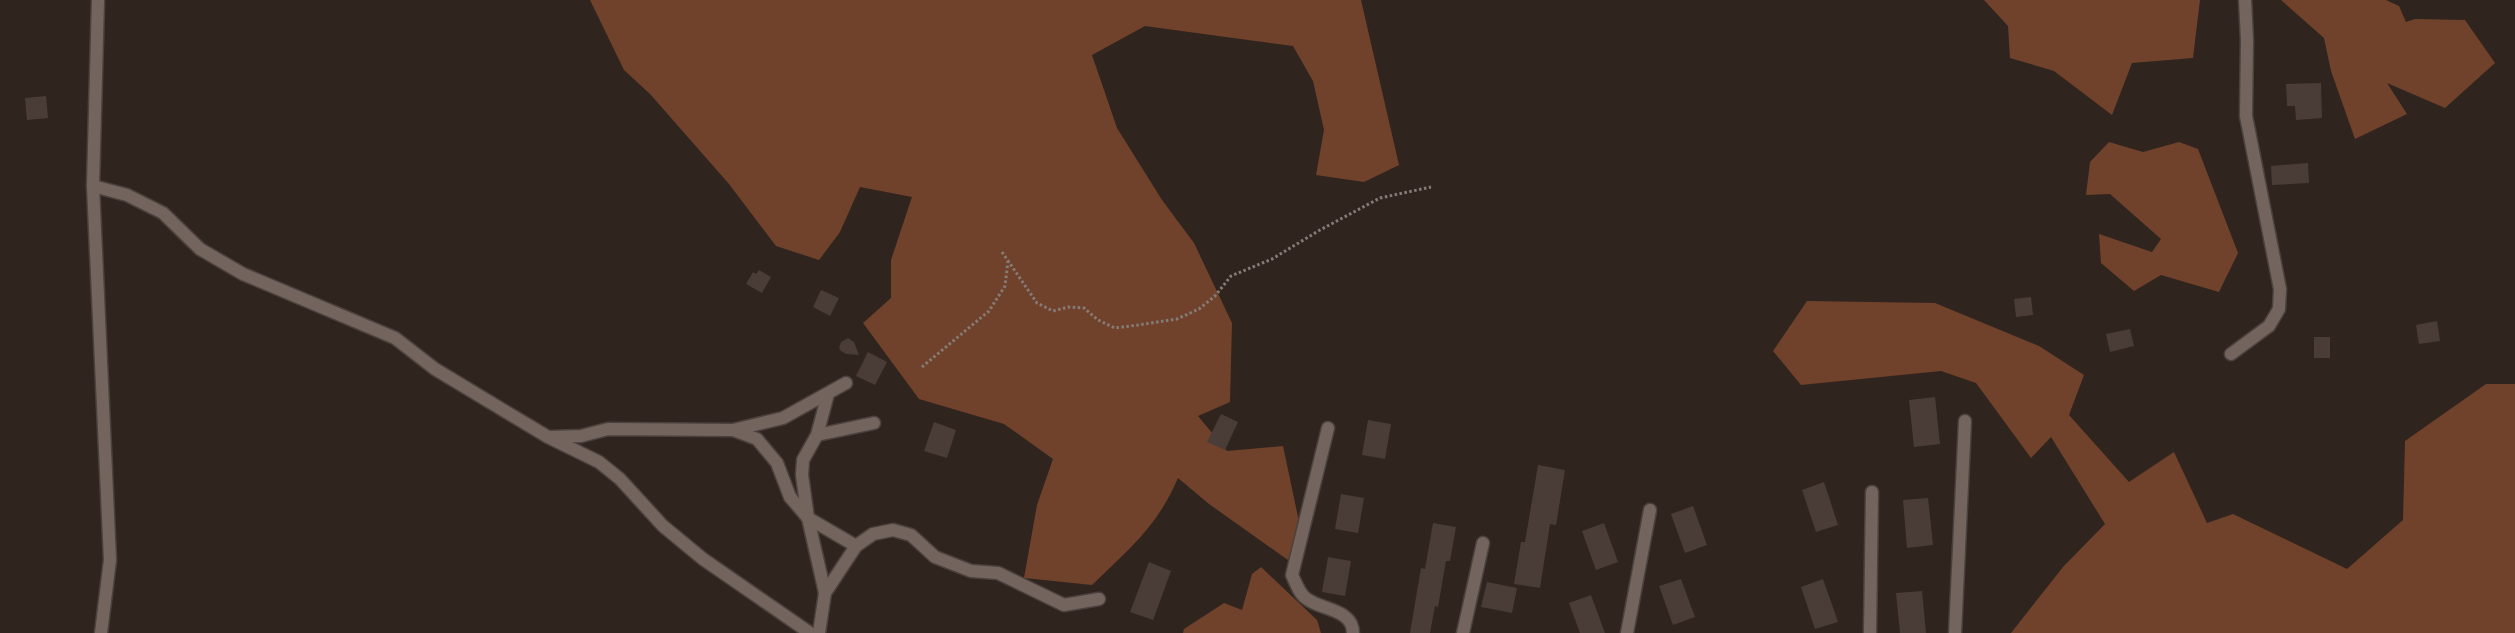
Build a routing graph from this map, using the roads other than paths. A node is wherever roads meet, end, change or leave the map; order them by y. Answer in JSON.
{"nodes":[{"id":1,"x":98,"y":0,"type":"edge"},
{"id":2,"x":2245,"y":0,"type":"edge"},
{"id":3,"x":93,"y":186,"type":"junction"},
{"id":4,"x":2231,"y":354,"type":"dead end"},
{"id":5,"x":846,"y":383,"type":"dead end"},
{"id":6,"x":828,"y":394,"type":"junction"},
{"id":7,"x":1965,"y":421,"type":"dead end"},
{"id":8,"x":874,"y":423,"type":"dead end"},
{"id":9,"x":1328,"y":428,"type":"dead end"},
{"id":10,"x":733,"y":430,"type":"junction"},
{"id":11,"x":817,"y":435,"type":"junction"},
{"id":12,"x":548,"y":437,"type":"junction"},
{"id":13,"x":1872,"y":492,"type":"dead end"},
{"id":14,"x":1650,"y":510,"type":"dead end"},
{"id":15,"x":808,"y":518,"type":"junction"},
{"id":16,"x":1483,"y":543,"type":"dead end"},
{"id":17,"x":856,"y":546,"type":"junction"},
{"id":18,"x":825,"y":593,"type":"junction"},
{"id":19,"x":1099,"y":599,"type":"dead end"},
{"id":20,"x":101,"y":633,"type":"edge"},
{"id":21,"x":810,"y":633,"type":"edge"},
{"id":22,"x":819,"y":633,"type":"edge"},
{"id":23,"x":1352,"y":633,"type":"edge"},
{"id":24,"x":1463,"y":633,"type":"edge"},
{"id":25,"x":1627,"y":633,"type":"edge"},
{"id":26,"x":1870,"y":633,"type":"edge"},
{"id":27,"x":1955,"y":633,"type":"edge"}],
"edges":[{"from":1,"to":3,"type":"street"},
{"from":2,"to":4,"type":"street"},
{"from":3,"to":12,"type":"street"},
{"from":3,"to":20,"type":"street"},
{"from":5,"to":6,"type":"street"},
{"from":6,"to":10,"type":"street"},
{"from":6,"to":11,"type":"street"},
{"from":7,"to":27,"type":"street"},
{"from":8,"to":11,"type":"street"},
{"from":9,"to":23,"type":"street"},
{"from":10,"to":12,"type":"street"},
{"from":10,"to":15,"type":"street"},
{"from":11,"to":15,"type":"street"},
{"from":12,"to":21,"type":"street"},
{"from":13,"to":26,"type":"street"},
{"from":14,"to":25,"type":"street"},
{"from":15,"to":17,"type":"street"},
{"from":15,"to":18,"type":"street"},
{"from":16,"to":24,"type":"street"},
{"from":17,"to":18,"type":"street"},
{"from":17,"to":19,"type":"street"},
{"from":18,"to":22,"type":"street"}]}
